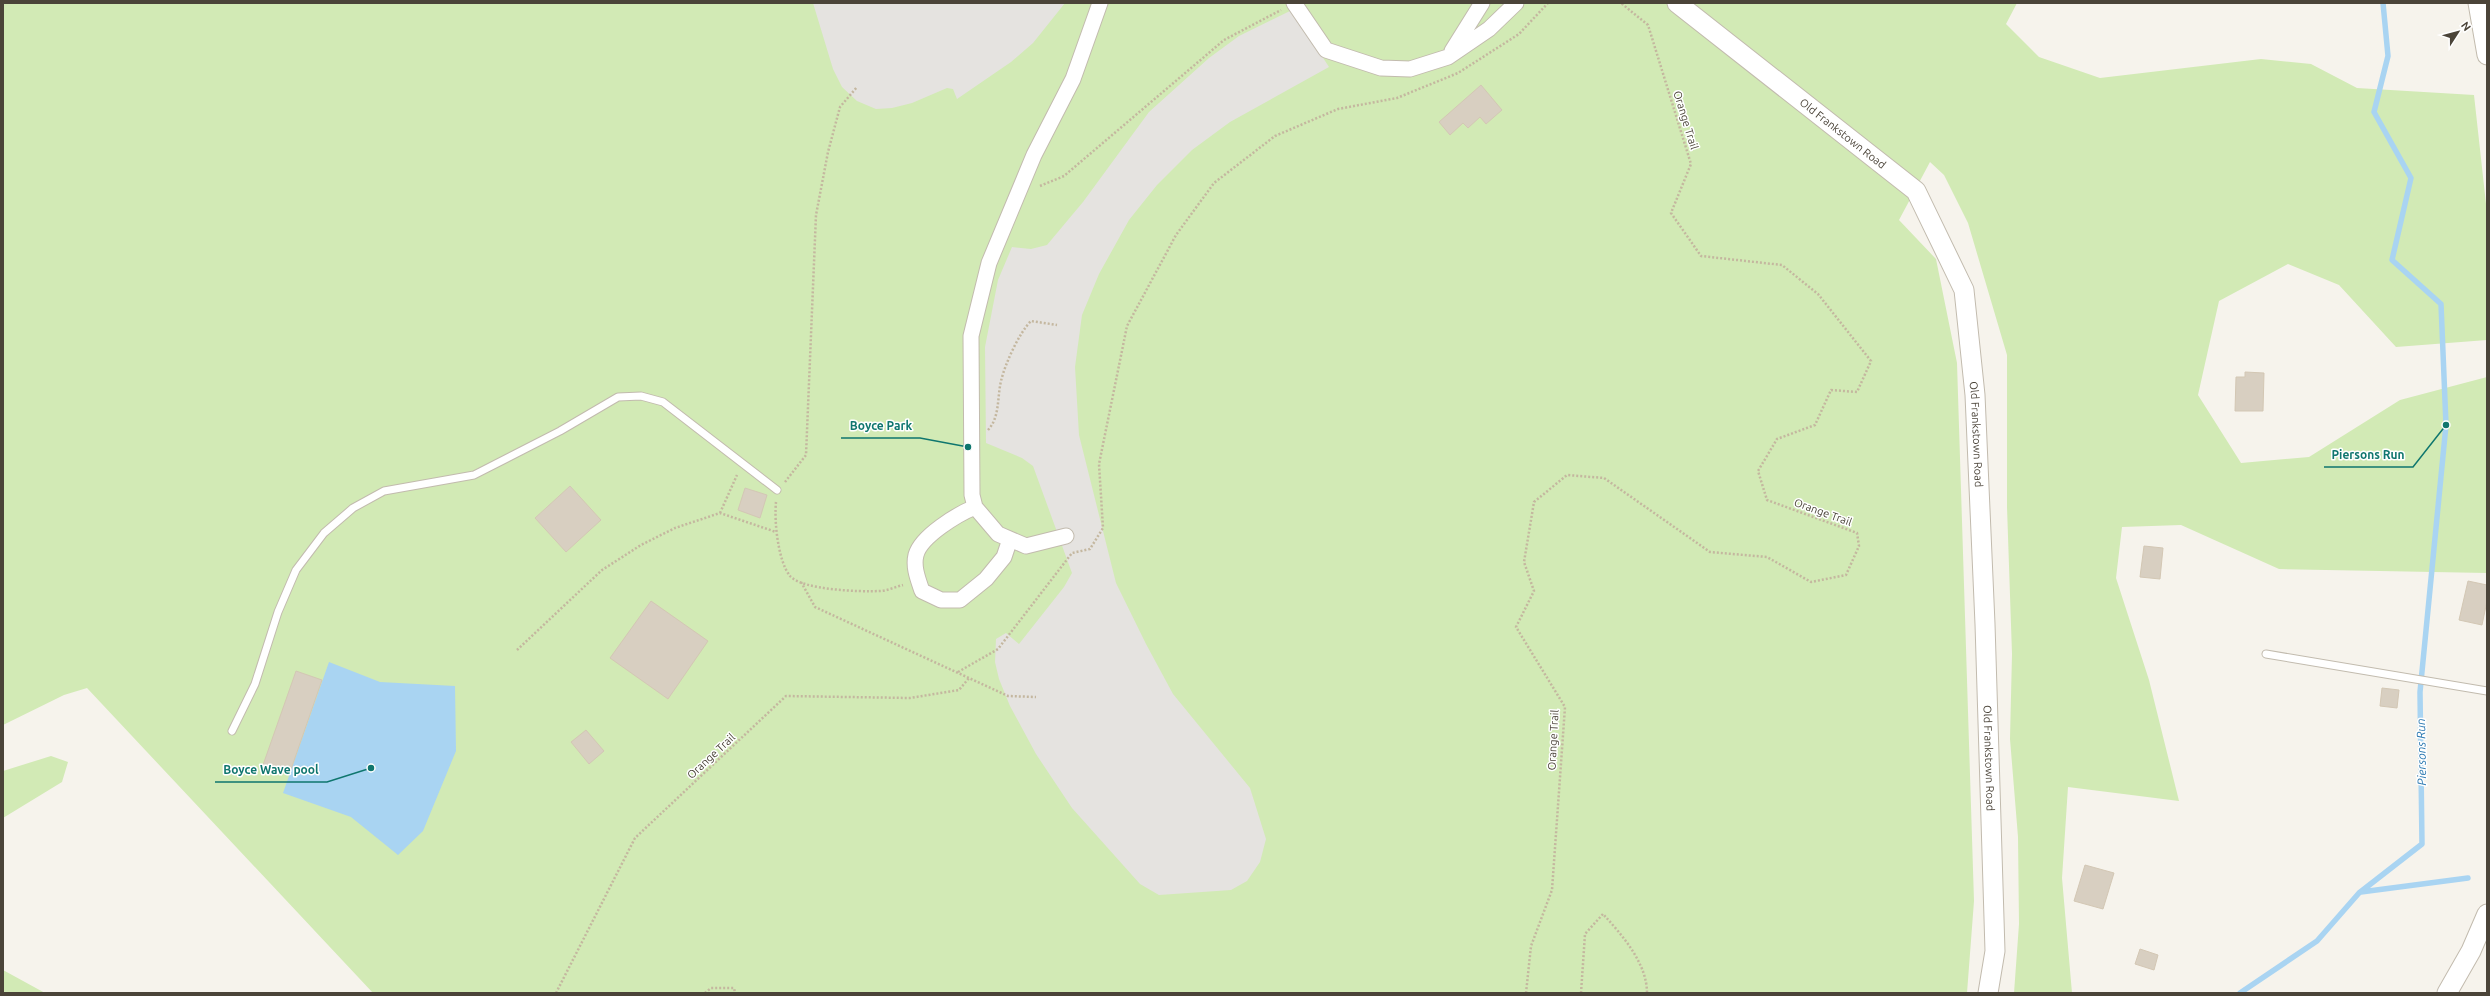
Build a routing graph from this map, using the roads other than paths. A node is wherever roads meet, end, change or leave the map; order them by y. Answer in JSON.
{"nodes":[{"id":1,"x":1100,"y":3,"type":"edge"},
{"id":2,"x":1294,"y":3,"type":"edge"},
{"id":3,"x":1482,"y":3,"type":"edge"},
{"id":4,"x":1516,"y":3,"type":"edge"},
{"id":5,"x":1677,"y":3,"type":"edge"},
{"id":6,"x":2478,"y":3,"type":"edge"},
{"id":7,"x":2487,"y":55,"type":"edge"},
{"id":8,"x":1448,"y":57,"type":"junction"},
{"id":9,"x":778,"y":490,"type":"road end"},
{"id":10,"x":975,"y":507,"type":"junction"},
{"id":11,"x":1066,"y":536,"type":"dead end"},
{"id":12,"x":1010,"y":539,"type":"junction"},
{"id":13,"x":2266,"y":654,"type":"dead end"},
{"id":14,"x":2487,"y":691,"type":"edge"},
{"id":15,"x":232,"y":731,"type":"dead end"},
{"id":16,"x":2487,"y":914,"type":"edge"},
{"id":17,"x":1988,"y":993,"type":"edge"},
{"id":18,"x":2447,"y":993,"type":"edge"}],
"edges":[{"from":1,"to":10,"type":"street"},
{"from":2,"to":8,"type":"street"},
{"from":3,"to":8,"type":"street"},
{"from":4,"to":8,"type":"street"},
{"from":5,"to":17,"type":"street","name":"Old Frankstown Road"},
{"from":6,"to":7,"type":"street"},
{"from":9,"to":15,"type":"lane"},
{"from":10,"to":12,"type":"street"},
{"from":10,"to":12,"type":"street"},
{"from":11,"to":12,"type":"street"},
{"from":13,"to":14,"type":"lane"},
{"from":16,"to":18,"type":"street"}]}
